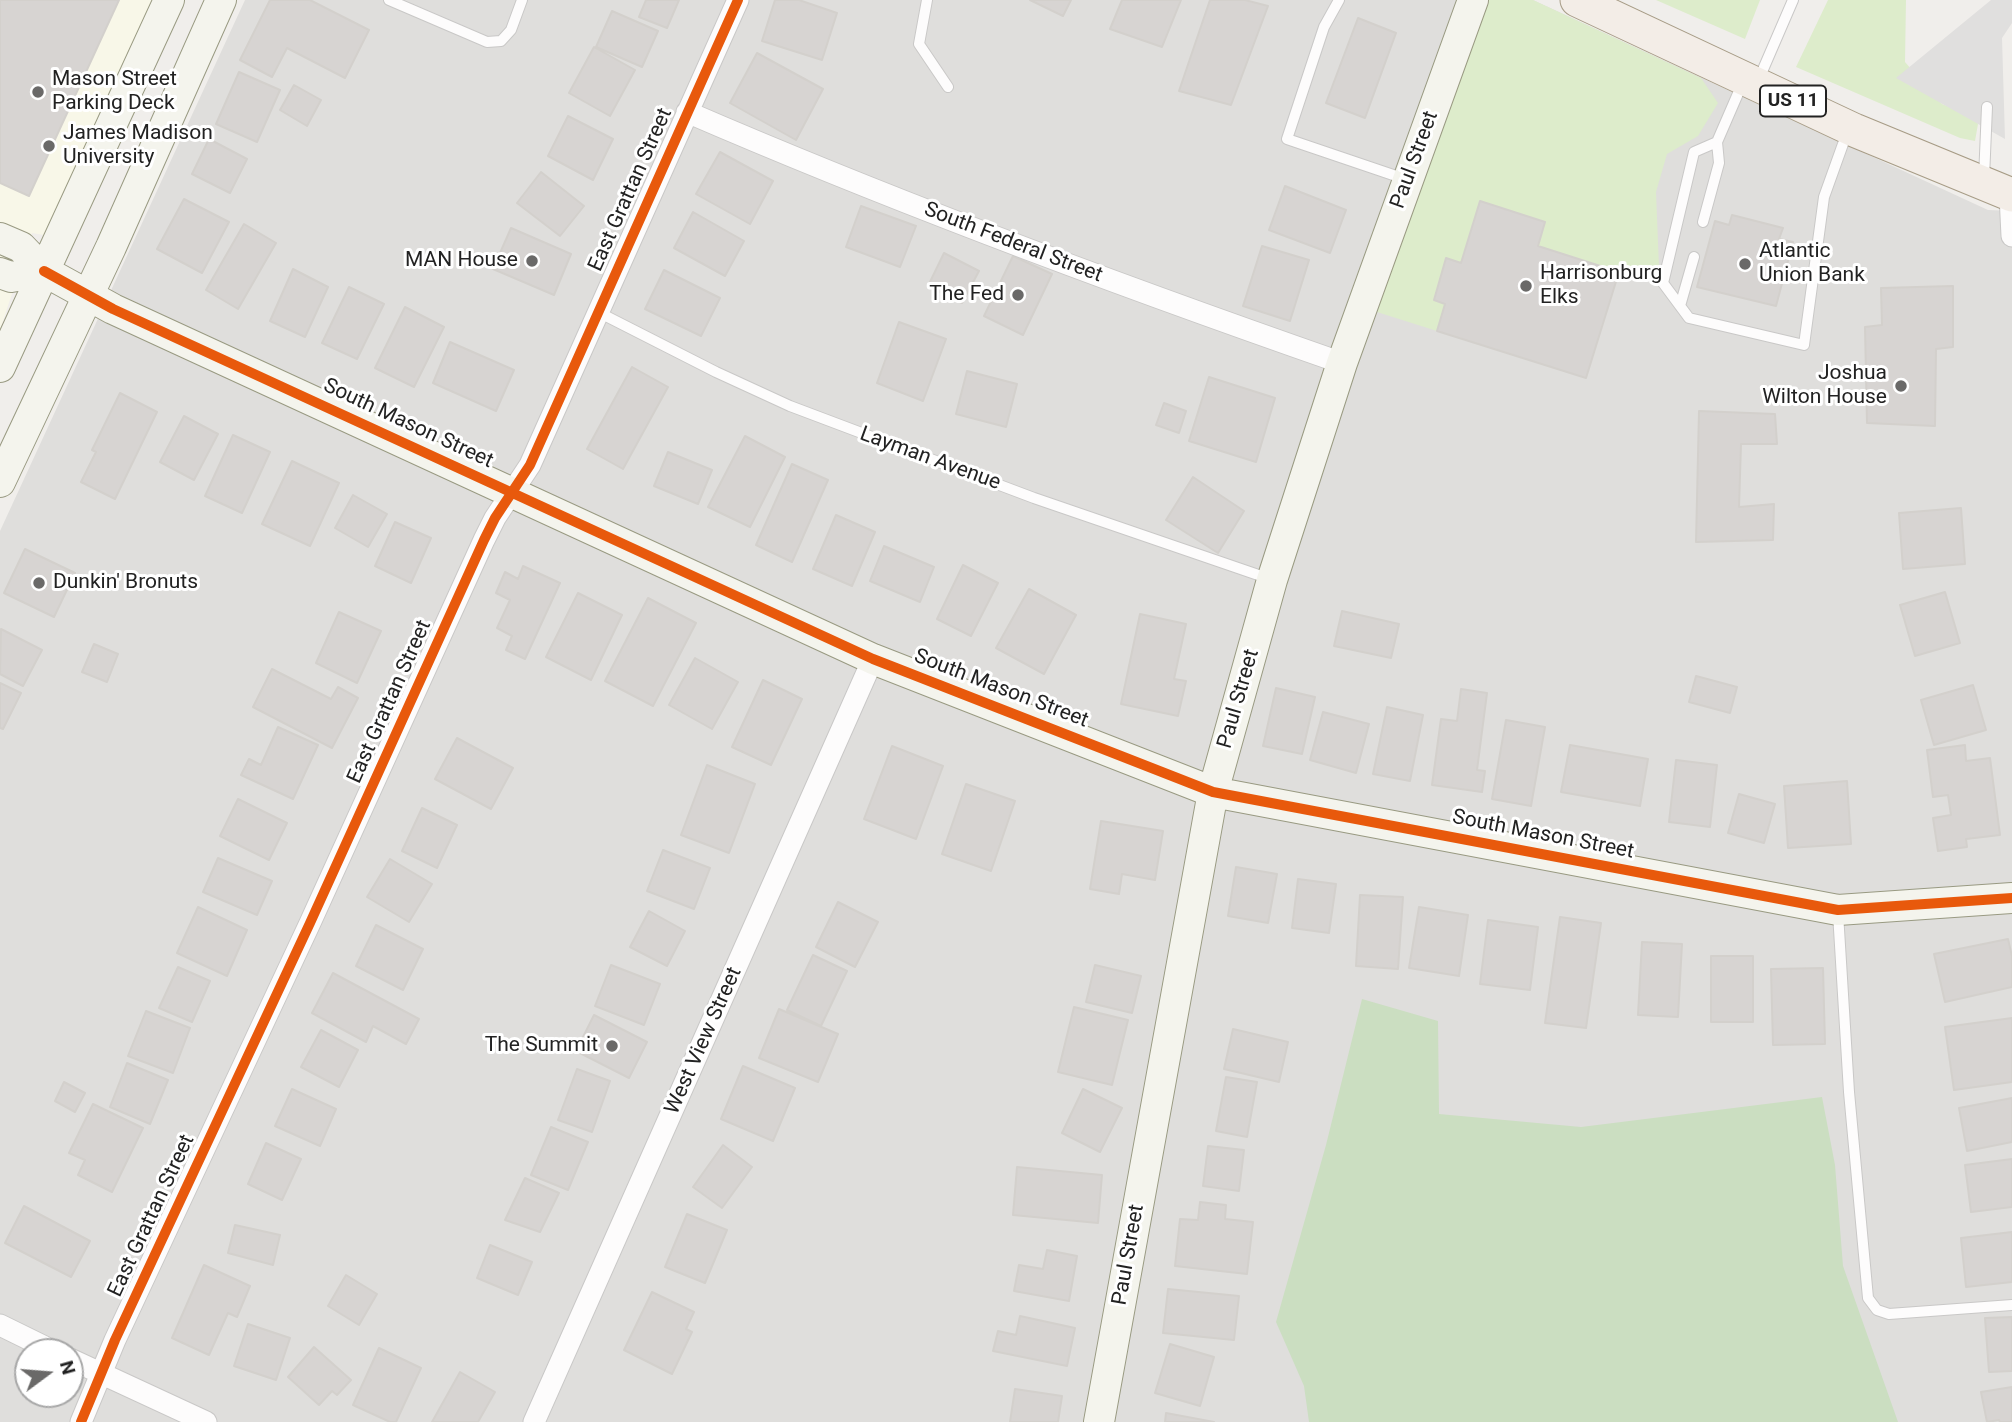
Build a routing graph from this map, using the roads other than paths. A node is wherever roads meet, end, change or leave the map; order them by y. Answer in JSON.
{"nodes":[{"id":1,"x":169,"y":0,"type":"edge"},
{"id":2,"x":221,"y":0,"type":"edge"},
{"id":3,"x":390,"y":0,"type":"edge"},
{"id":4,"x":522,"y":0,"type":"edge"},
{"id":5,"x":738,"y":0,"type":"edge"},
{"id":6,"x":927,"y":0,"type":"edge"},
{"id":7,"x":1339,"y":0,"type":"edge"},
{"id":8,"x":1473,"y":0,"type":"edge"},
{"id":9,"x":1577,"y":0,"type":"edge"},
{"id":10,"x":1793,"y":0,"type":"edge"},
{"id":11,"x":405,"y":4,"type":"edge"},
{"id":12,"x":1751,"y":81,"type":"junction"},
{"id":13,"x":948,"y":87,"type":"dead end"},
{"id":14,"x":1987,"y":107,"type":"dead end"},
{"id":15,"x":687,"y":112,"type":"junction"},
{"id":16,"x":1849,"y":128,"type":"junction"},
{"id":17,"x":1717,"y":142,"type":"junction"},
{"id":18,"x":1408,"y":180,"type":"junction"},
{"id":19,"x":2002,"y":191,"type":"edge"},
{"id":20,"x":1703,"y":222,"type":"dead end"},
{"id":21,"x":2012,"y":236,"type":"edge"},
{"id":22,"x":0,"y":238,"type":"edge"},
{"id":23,"x":1694,"y":257,"type":"dead end"},
{"id":24,"x":44,"y":271,"type":"junction"},
{"id":25,"x":0,"y":273,"type":"edge"},
{"id":26,"x":88,"y":295,"type":"junction"},
{"id":27,"x":1680,"y":306,"type":"junction"},
{"id":28,"x":598,"y":312,"type":"junction"},
{"id":29,"x":1342,"y":363,"type":"junction"},
{"id":30,"x":0,"y":367,"type":"edge"},
{"id":31,"x":0,"y":482,"type":"edge"},
{"id":32,"x":513,"y":494,"type":"junction"},
{"id":33,"x":1272,"y":580,"type":"junction"},
{"id":34,"x":873,"y":659,"type":"junction"},
{"id":35,"x":1213,"y":792,"type":"junction"},
{"id":36,"x":2012,"y":898,"type":"edge"},
{"id":37,"x":1838,"y":910,"type":"junction"},
{"id":38,"x":2012,"y":1305,"type":"edge"},
{"id":39,"x":0,"y":1325,"type":"edge"},
{"id":40,"x":26,"y":1338,"type":"edge"},
{"id":41,"x":84,"y":1366,"type":"edge"},
{"id":42,"x":101,"y":1375,"type":"junction"},
{"id":43,"x":81,"y":1422,"type":"edge"},
{"id":44,"x":206,"y":1422,"type":"edge"},
{"id":45,"x":534,"y":1422,"type":"edge"},
{"id":46,"x":1099,"y":1422,"type":"edge"}],
"edges":[{"from":1,"to":24,"type":"main road"},
{"from":2,"to":26,"type":"main road"},
{"from":3,"to":11,"type":"lane"},
{"from":4,"to":11,"type":"lane"},
{"from":5,"to":15,"type":"street","name":"East Grattan Street"},
{"from":6,"to":13,"type":"lane"},
{"from":7,"to":18,"type":"lane"},
{"from":8,"to":18,"type":"main road","name":"Paul Street"},
{"from":9,"to":12,"type":"main road","number":"US 11"},
{"from":10,"to":12,"type":"lane"},
{"from":12,"to":16,"type":"main road","number":"US 11"},
{"from":12,"to":17,"type":"lane"},
{"from":14,"to":19,"type":"lane"},
{"from":15,"to":28,"type":"street","name":"East Grattan Street"},
{"from":15,"to":29,"type":"street","name":"South Federal Street"},
{"from":16,"to":19,"type":"main road","number":"US 11"},
{"from":16,"to":27,"type":"lane"},
{"from":17,"to":20,"type":"lane"},
{"from":17,"to":27,"type":"lane"},
{"from":18,"to":29,"type":"main road","name":"Paul Street"},
{"from":19,"to":21,"type":"street"},
{"from":22,"to":24,"type":"main road","name":"South Mason Street"},
{"from":23,"to":27,"type":"lane"},
{"from":24,"to":25,"type":"main road"},
{"from":24,"to":26,"type":"main road","name":"South Mason Street"},
{"from":24,"to":30,"type":"main road"},
{"from":26,"to":31,"type":"main road"},
{"from":26,"to":32,"type":"main road","name":"South Mason Street"},
{"from":28,"to":32,"type":"street","name":"East Grattan Street"},
{"from":28,"to":33,"type":"lane","name":"Layman Avenue"},
{"from":29,"to":33,"type":"main road","name":"Paul Street"},
{"from":32,"to":34,"type":"main road","name":"South Mason Street"},
{"from":32,"to":42,"type":"street","name":"East Grattan Street"},
{"from":33,"to":35,"type":"main road","name":"Paul Street"},
{"from":34,"to":35,"type":"main road","name":"South Mason Street"},
{"from":34,"to":45,"type":"street","name":"West View Street"},
{"from":35,"to":37,"type":"main road","name":"South Mason Street"},
{"from":35,"to":46,"type":"main road","name":"Paul Street"},
{"from":36,"to":37,"type":"main road","name":"South Mason Street"},
{"from":37,"to":38,"type":"lane"},
{"from":39,"to":40,"type":"street"},
{"from":41,"to":42,"type":"street"},
{"from":42,"to":43,"type":"street","name":"East Grattan Street"},
{"from":42,"to":44,"type":"street"}]}
